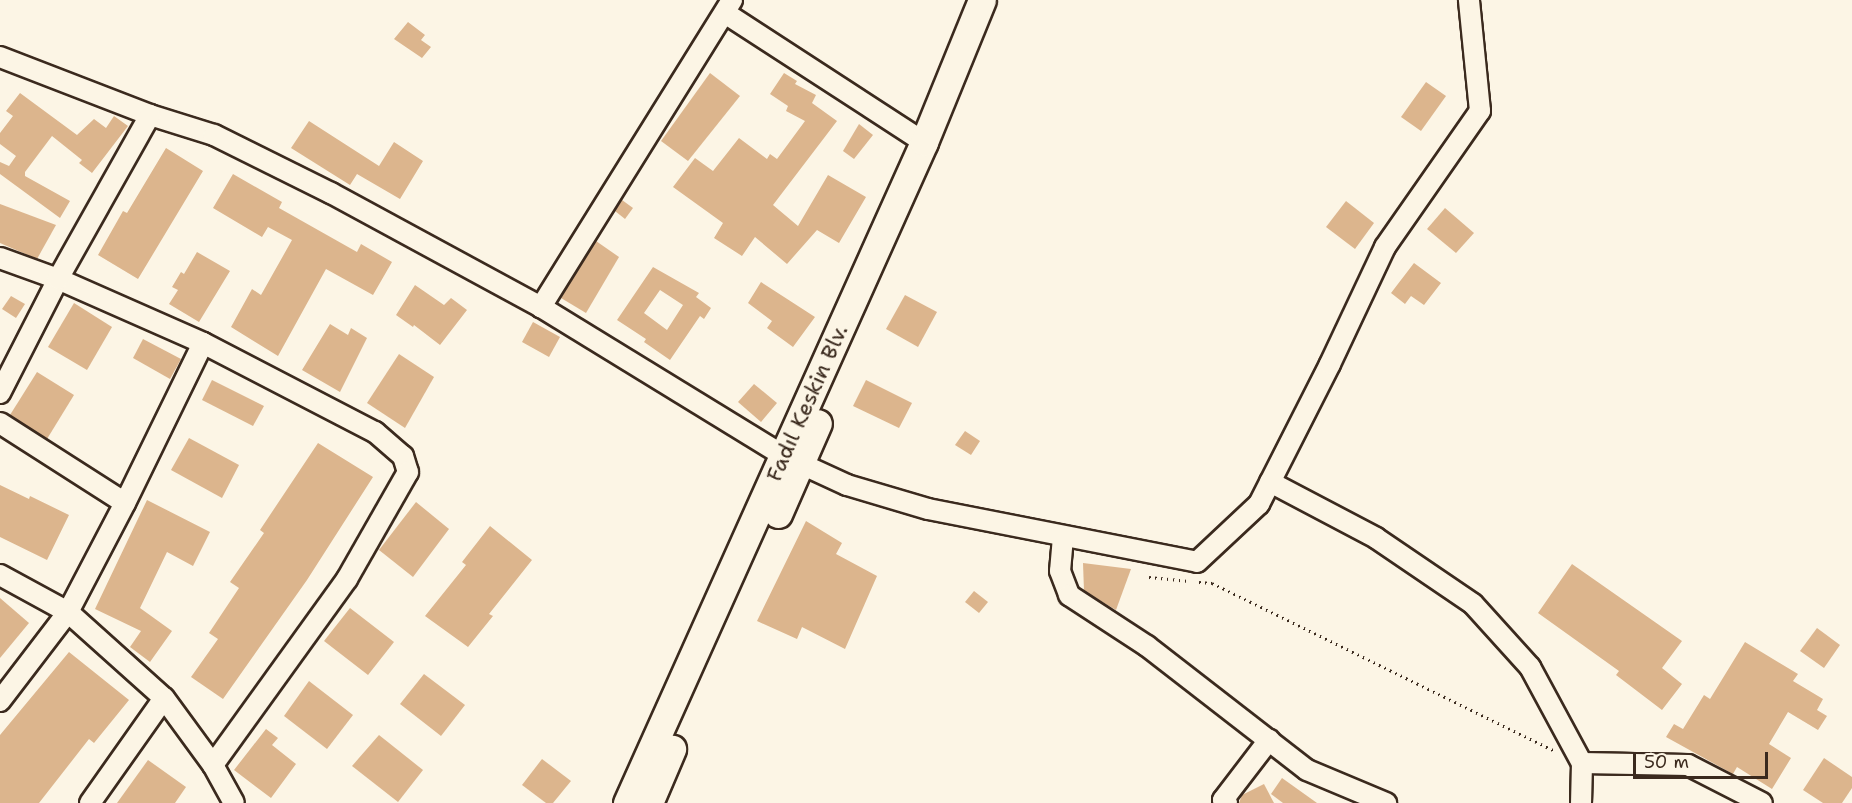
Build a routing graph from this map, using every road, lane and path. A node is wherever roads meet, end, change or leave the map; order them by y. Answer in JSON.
{"nodes":[{"id":1,"x":982,"y":0,"type":"edge"},
{"id":2,"x":1000,"y":0,"type":"edge"},
{"id":3,"x":1469,"y":0,"type":"edge"},
{"id":4,"x":729,"y":7,"type":"edge"},
{"id":5,"x":0,"y":57,"type":"edge"},
{"id":6,"x":150,"y":115,"type":"junction"},
{"id":7,"x":924,"y":142,"type":"junction"},
{"id":8,"x":0,"y":258,"type":"edge"},
{"id":9,"x":57,"y":279,"type":"junction"},
{"id":10,"x":541,"y":307,"type":"junction"},
{"id":11,"x":203,"y":343,"type":"junction"},
{"id":12,"x":2,"y":383,"type":"edge"},
{"id":13,"x":0,"y":423,"type":"edge"},
{"id":14,"x":792,"y":460,"type":"junction"},
{"id":15,"x":1270,"y":483,"type":"junction"},
{"id":16,"x":125,"y":503,"type":"junction"},
{"id":17,"x":1063,"y":537,"type":"junction"},
{"id":18,"x":0,"y":575,"type":"edge"},
{"id":19,"x":1149,"y":578,"type":"dead end"},
{"id":20,"x":68,"y":612,"type":"junction"},
{"id":21,"x":164,"y":698,"type":"junction"},
{"id":22,"x":0,"y":701,"type":"edge"},
{"id":23,"x":1269,"y":740,"type":"junction"},
{"id":24,"x":1582,"y":763,"type":"junction"},
{"id":25,"x":213,"y":765,"type":"junction"},
{"id":26,"x":90,"y":803,"type":"edge"},
{"id":27,"x":234,"y":803,"type":"edge"},
{"id":28,"x":627,"y":803,"type":"edge"},
{"id":29,"x":649,"y":803,"type":"edge"},
{"id":30,"x":1227,"y":803,"type":"edge"},
{"id":31,"x":1386,"y":803,"type":"edge"},
{"id":32,"x":1581,"y":803,"type":"edge"},
{"id":33,"x":1762,"y":803,"type":"edge"}],
"edges":[{"from":1,"to":7,"type":"street","name":"Fadıl Keskin Blv."},
{"from":2,"to":14,"type":"street","name":"Fadıl Keskin Blv."},
{"from":3,"to":15,"type":"street"},
{"from":4,"to":7,"type":"street"},
{"from":4,"to":10,"type":"street"},
{"from":5,"to":6,"type":"street"},
{"from":6,"to":9,"type":"street"},
{"from":6,"to":10,"type":"street"},
{"from":7,"to":14,"type":"street","name":"Fadıl Keskin Blv."},
{"from":8,"to":9,"type":"street"},
{"from":9,"to":11,"type":"street"},
{"from":9,"to":12,"type":"street"},
{"from":10,"to":14,"type":"street"},
{"from":11,"to":16,"type":"street"},
{"from":11,"to":25,"type":"street"},
{"from":13,"to":16,"type":"street"},
{"from":14,"to":17,"type":"street"},
{"from":14,"to":28,"type":"street","name":"Fadıl Keskin Blv."},
{"from":14,"to":29,"type":"street","name":"Fadıl Keskin Blv."},
{"from":15,"to":17,"type":"street"},
{"from":15,"to":24,"type":"street"},
{"from":16,"to":20,"type":"street"},
{"from":17,"to":23,"type":"street"},
{"from":18,"to":20,"type":"street"},
{"from":19,"to":24,"type":"path"},
{"from":20,"to":21,"type":"street"},
{"from":20,"to":22,"type":"street"},
{"from":21,"to":25,"type":"street"},
{"from":21,"to":26,"type":"street"},
{"from":23,"to":30,"type":"street"},
{"from":23,"to":31,"type":"street"},
{"from":24,"to":32,"type":"street"},
{"from":24,"to":33,"type":"street"},
{"from":25,"to":27,"type":"street"}]}
